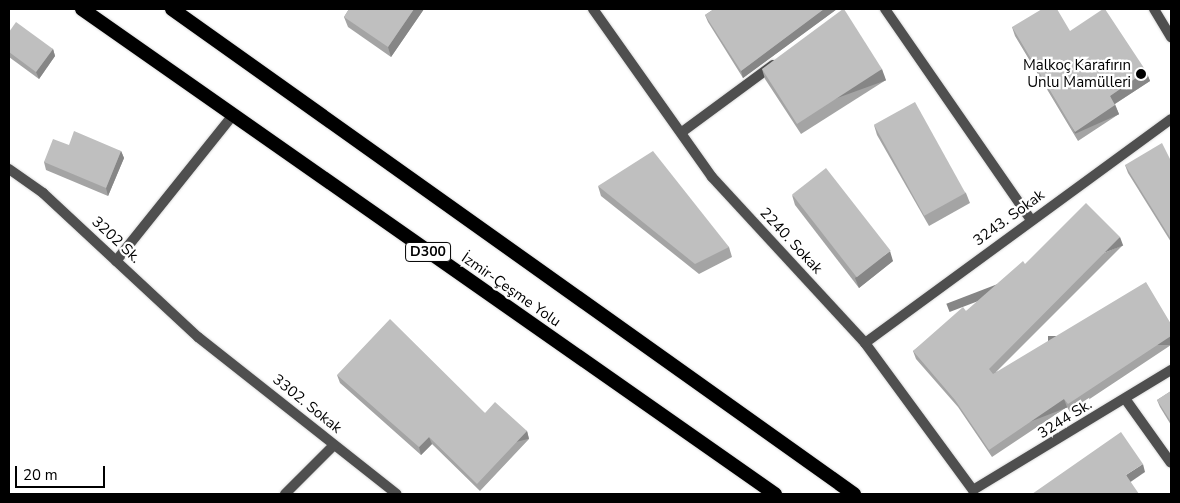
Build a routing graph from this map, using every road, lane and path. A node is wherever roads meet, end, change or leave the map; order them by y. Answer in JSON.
{"nodes":[{"id":1,"x":82,"y":9,"type":"edge"},
{"id":2,"x":172,"y":9,"type":"edge"},
{"id":3,"x":593,"y":9,"type":"edge"},
{"id":4,"x":885,"y":9,"type":"edge"},
{"id":5,"x":1154,"y":9,"type":"edge"},
{"id":6,"x":1171,"y":37,"type":"edge"},
{"id":7,"x":785,"y":56,"type":"edge"},
{"id":8,"x":233,"y":114,"type":"junction"},
{"id":9,"x":1171,"y":119,"type":"edge"},
{"id":10,"x":682,"y":132,"type":"junction"},
{"id":11,"x":9,"y":169,"type":"edge"},
{"id":12,"x":1031,"y":220,"type":"junction"},
{"id":13,"x":116,"y":261,"type":"junction"},
{"id":14,"x":198,"y":337,"type":"joint"},
{"id":15,"x":865,"y":343,"type":"junction"},
{"id":16,"x":1171,"y":370,"type":"edge"},
{"id":17,"x":1126,"y":400,"type":"junction"},
{"id":18,"x":334,"y":445,"type":"junction"},
{"id":19,"x":1171,"y":462,"type":"edge"},
{"id":20,"x":973,"y":490,"type":"joint"},
{"id":21,"x":285,"y":494,"type":"edge"},
{"id":22,"x":397,"y":494,"type":"edge"},
{"id":23,"x":776,"y":494,"type":"edge"},
{"id":24,"x":854,"y":494,"type":"edge"}],
"edges":[{"from":1,"to":8,"type":"highway","name":"İzmir-Çeşme Yolu","number":"D300"},
{"from":2,"to":24,"type":"highway","name":"İzmir-Çeşme Yolu"},
{"from":3,"to":10,"type":"street","name":"2240. Sokak"},
{"from":4,"to":12,"type":"street"},
{"from":5,"to":6,"type":"street"},
{"from":7,"to":10,"type":"street"},
{"from":8,"to":13,"type":"street"},
{"from":8,"to":23,"type":"highway","name":"İzmir-Çeşme Yolu","number":"D300"},
{"from":9,"to":12,"type":"street","name":"3243. Sokak"},
{"from":10,"to":15,"type":"street","name":"2240. Sokak"},
{"from":11,"to":13,"type":"street","name":"3202 Sk."},
{"from":12,"to":15,"type":"street","name":"3243. Sokak"},
{"from":13,"to":14,"type":"street","name":"3202 Sk."},
{"from":14,"to":18,"type":"street","name":"3302. Sokak"},
{"from":15,"to":20,"type":"street","name":"2240. Sokak"},
{"from":16,"to":17,"type":"street","name":"3244 Sk."},
{"from":17,"to":19,"type":"street"},
{"from":17,"to":20,"type":"street","name":"3244 Sk."},
{"from":18,"to":21,"type":"street"},
{"from":18,"to":22,"type":"street","name":"3302. Sokak"}]}
